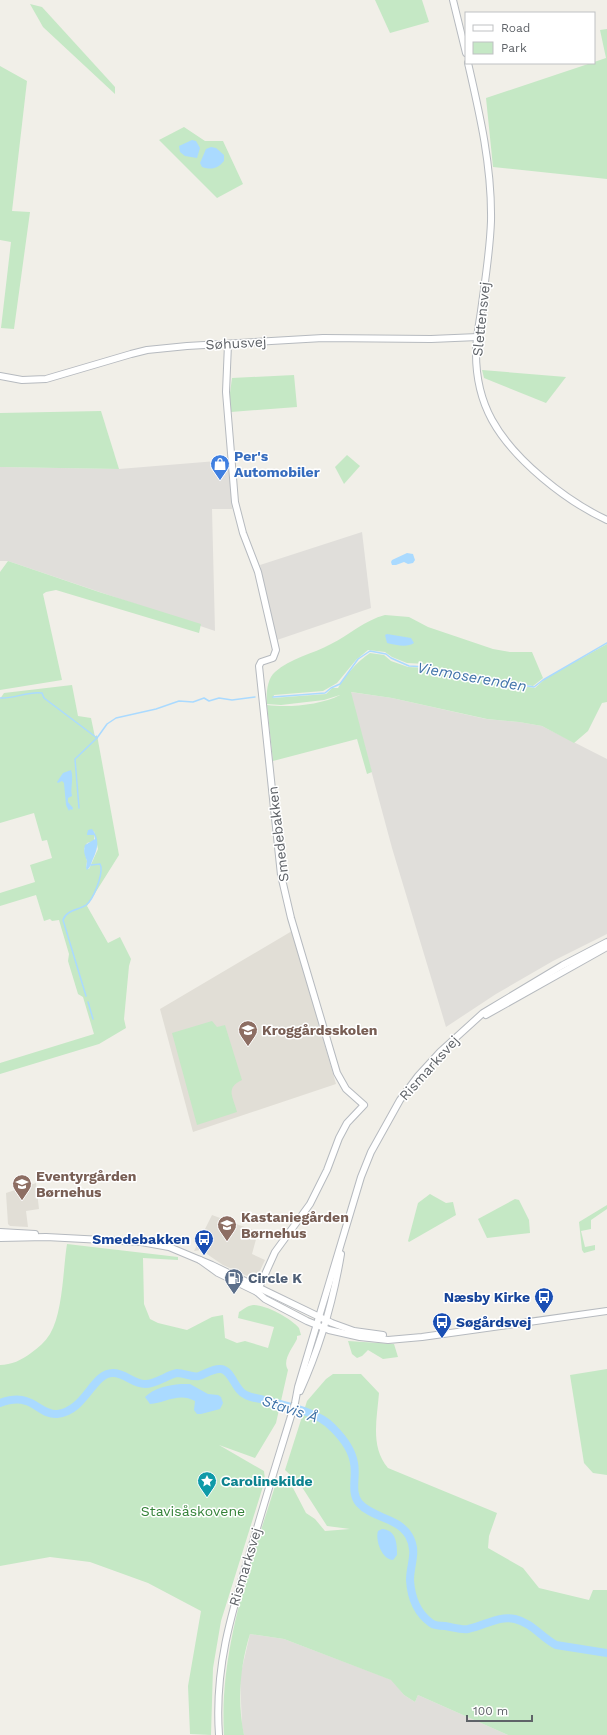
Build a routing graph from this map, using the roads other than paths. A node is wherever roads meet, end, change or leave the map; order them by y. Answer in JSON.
{"nodes":[{"id":1,"x":453,"y":0,"type":"edge"},
{"id":2,"x":465,"y":49,"type":"edge"},
{"id":3,"x":468,"y":64,"type":"edge"},
{"id":4,"x":478,"y":337,"type":"junction"},
{"id":5,"x":228,"y":344,"type":"junction"},
{"id":6,"x":0,"y":376,"type":"edge"},
{"id":7,"x":607,"y":520,"type":"edge"},
{"id":8,"x":607,"y":942,"type":"edge"},
{"id":9,"x":607,"y":946,"type":"edge"},
{"id":10,"x":477,"y":1020,"type":"junction"},
{"id":11,"x":0,"y":1232,"type":"edge"},
{"id":12,"x":344,"y":1233,"type":"junction"},
{"id":13,"x":0,"y":1238,"type":"edge"},
{"id":14,"x":67,"y":1238,"type":"junction"},
{"id":15,"x":337,"y":1254,"type":"junction"},
{"id":16,"x":258,"y":1290,"type":"junction"},
{"id":17,"x":607,"y":1311,"type":"edge"},
{"id":18,"x":311,"y":1313,"type":"junction"},
{"id":19,"x":322,"y":1323,"type":"junction"},
{"id":20,"x":408,"y":1338,"type":"junction"},
{"id":21,"x":295,"y":1403,"type":"junction"},
{"id":22,"x":219,"y":1735,"type":"edge"}],
"edges":[{"from":1,"to":2,"type":"street"},
{"from":3,"to":4,"type":"street","name":"Slettensvej"},
{"from":4,"to":5,"type":"street","name":"Søhusvej"},
{"from":4,"to":7,"type":"street","name":"Slettensvej"},
{"from":5,"to":6,"type":"street","name":"Søhusvej"},
{"from":5,"to":16,"type":"street","name":"Smedebakken"},
{"from":8,"to":10,"type":"street","name":"Rismarksvej"},
{"from":9,"to":10,"type":"street","name":"Rismarksvej"},
{"from":10,"to":12,"type":"street","name":"Rismarksvej"},
{"from":11,"to":14,"type":"street"},
{"from":12,"to":15,"type":"street","name":"Rismarksvej"},
{"from":12,"to":19,"type":"street","name":"Rismarksvej"},
{"from":13,"to":14,"type":"street"},
{"from":14,"to":16,"type":"street"},
{"from":15,"to":18,"type":"street"},
{"from":15,"to":19,"type":"street","name":"Rismarksvej"},
{"from":16,"to":18,"type":"street"},
{"from":16,"to":19,"type":"street"},
{"from":16,"to":19,"type":"street"},
{"from":17,"to":20,"type":"street"},
{"from":18,"to":19,"type":"street"},
{"from":19,"to":20,"type":"street"},
{"from":19,"to":20,"type":"street"},
{"from":19,"to":21,"type":"street","name":"Rismarksvej"},
{"from":19,"to":21,"type":"street"},
{"from":21,"to":22,"type":"street","name":"Rismarksvej"}]}
